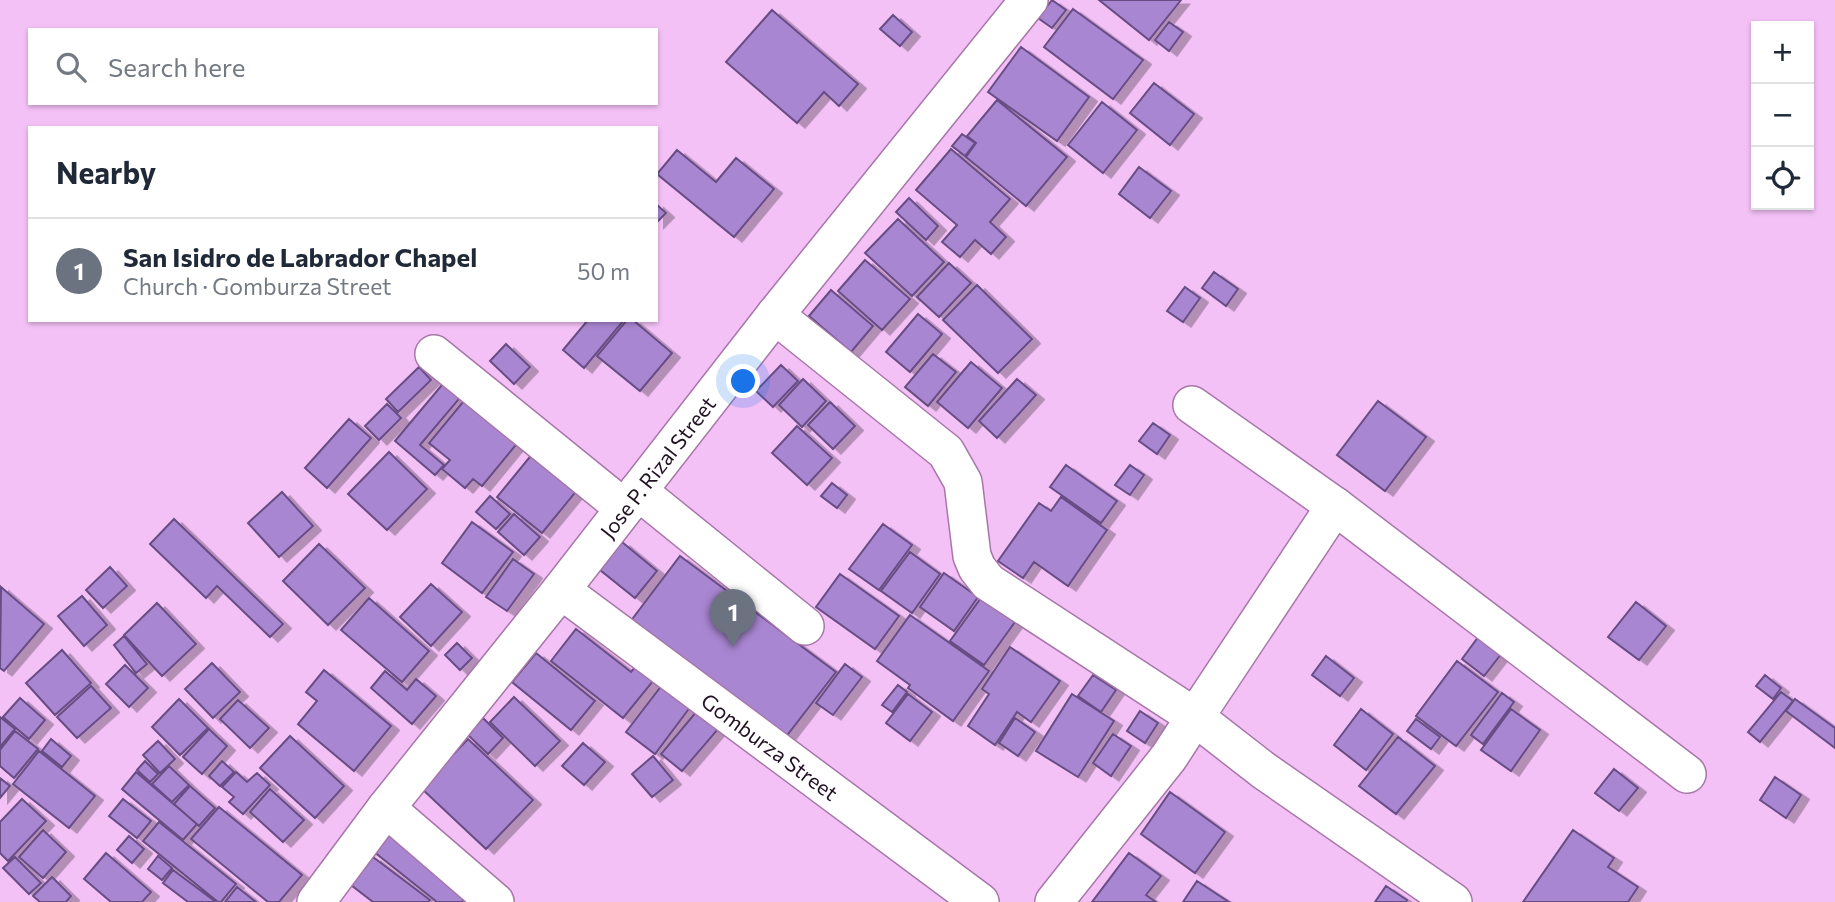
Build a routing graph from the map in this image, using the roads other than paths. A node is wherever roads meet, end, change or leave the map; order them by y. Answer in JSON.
{"nodes":[{"id":1,"x":1029,"y":0,"type":"edge"},
{"id":2,"x":775,"y":315,"type":"junction"},
{"id":3,"x":433,"y":354,"type":"dead end"},
{"id":4,"x":1192,"y":405,"type":"dead end"},
{"id":5,"x":631,"y":500,"type":"junction"},
{"id":6,"x":1335,"y":506,"type":"junction"},
{"id":7,"x":561,"y":590,"type":"junction"},
{"id":8,"x":805,"y":626,"type":"dead end"},
{"id":9,"x":1195,"y":717,"type":"junction"},
{"id":10,"x":1687,"y":774,"type":"dead end"},
{"id":11,"x":386,"y":808,"type":"junction"},
{"id":12,"x":316,"y":902,"type":"edge"},
{"id":13,"x":495,"y":902,"type":"edge"},
{"id":14,"x":980,"y":902,"type":"edge"},
{"id":15,"x":1054,"y":902,"type":"edge"},
{"id":16,"x":1453,"y":902,"type":"edge"}],
"edges":[{"from":1,"to":2,"type":"street","name":"Jose P. Rizal Street"},
{"from":2,"to":5,"type":"street","name":"Jose P. Rizal Street"},
{"from":2,"to":9,"type":"street"},
{"from":3,"to":5,"type":"street"},
{"from":4,"to":6,"type":"street"},
{"from":5,"to":7,"type":"street","name":"Jose P. Rizal Street"},
{"from":5,"to":8,"type":"street"},
{"from":6,"to":9,"type":"street"},
{"from":6,"to":10,"type":"street"},
{"from":7,"to":11,"type":"street","name":"Jose P. Rizal Street"},
{"from":7,"to":14,"type":"street","name":"Gomburza Street"},
{"from":9,"to":15,"type":"street"},
{"from":9,"to":16,"type":"street"},
{"from":11,"to":12,"type":"street","name":"Jose P. Rizal Street"},
{"from":11,"to":13,"type":"street"}]}
